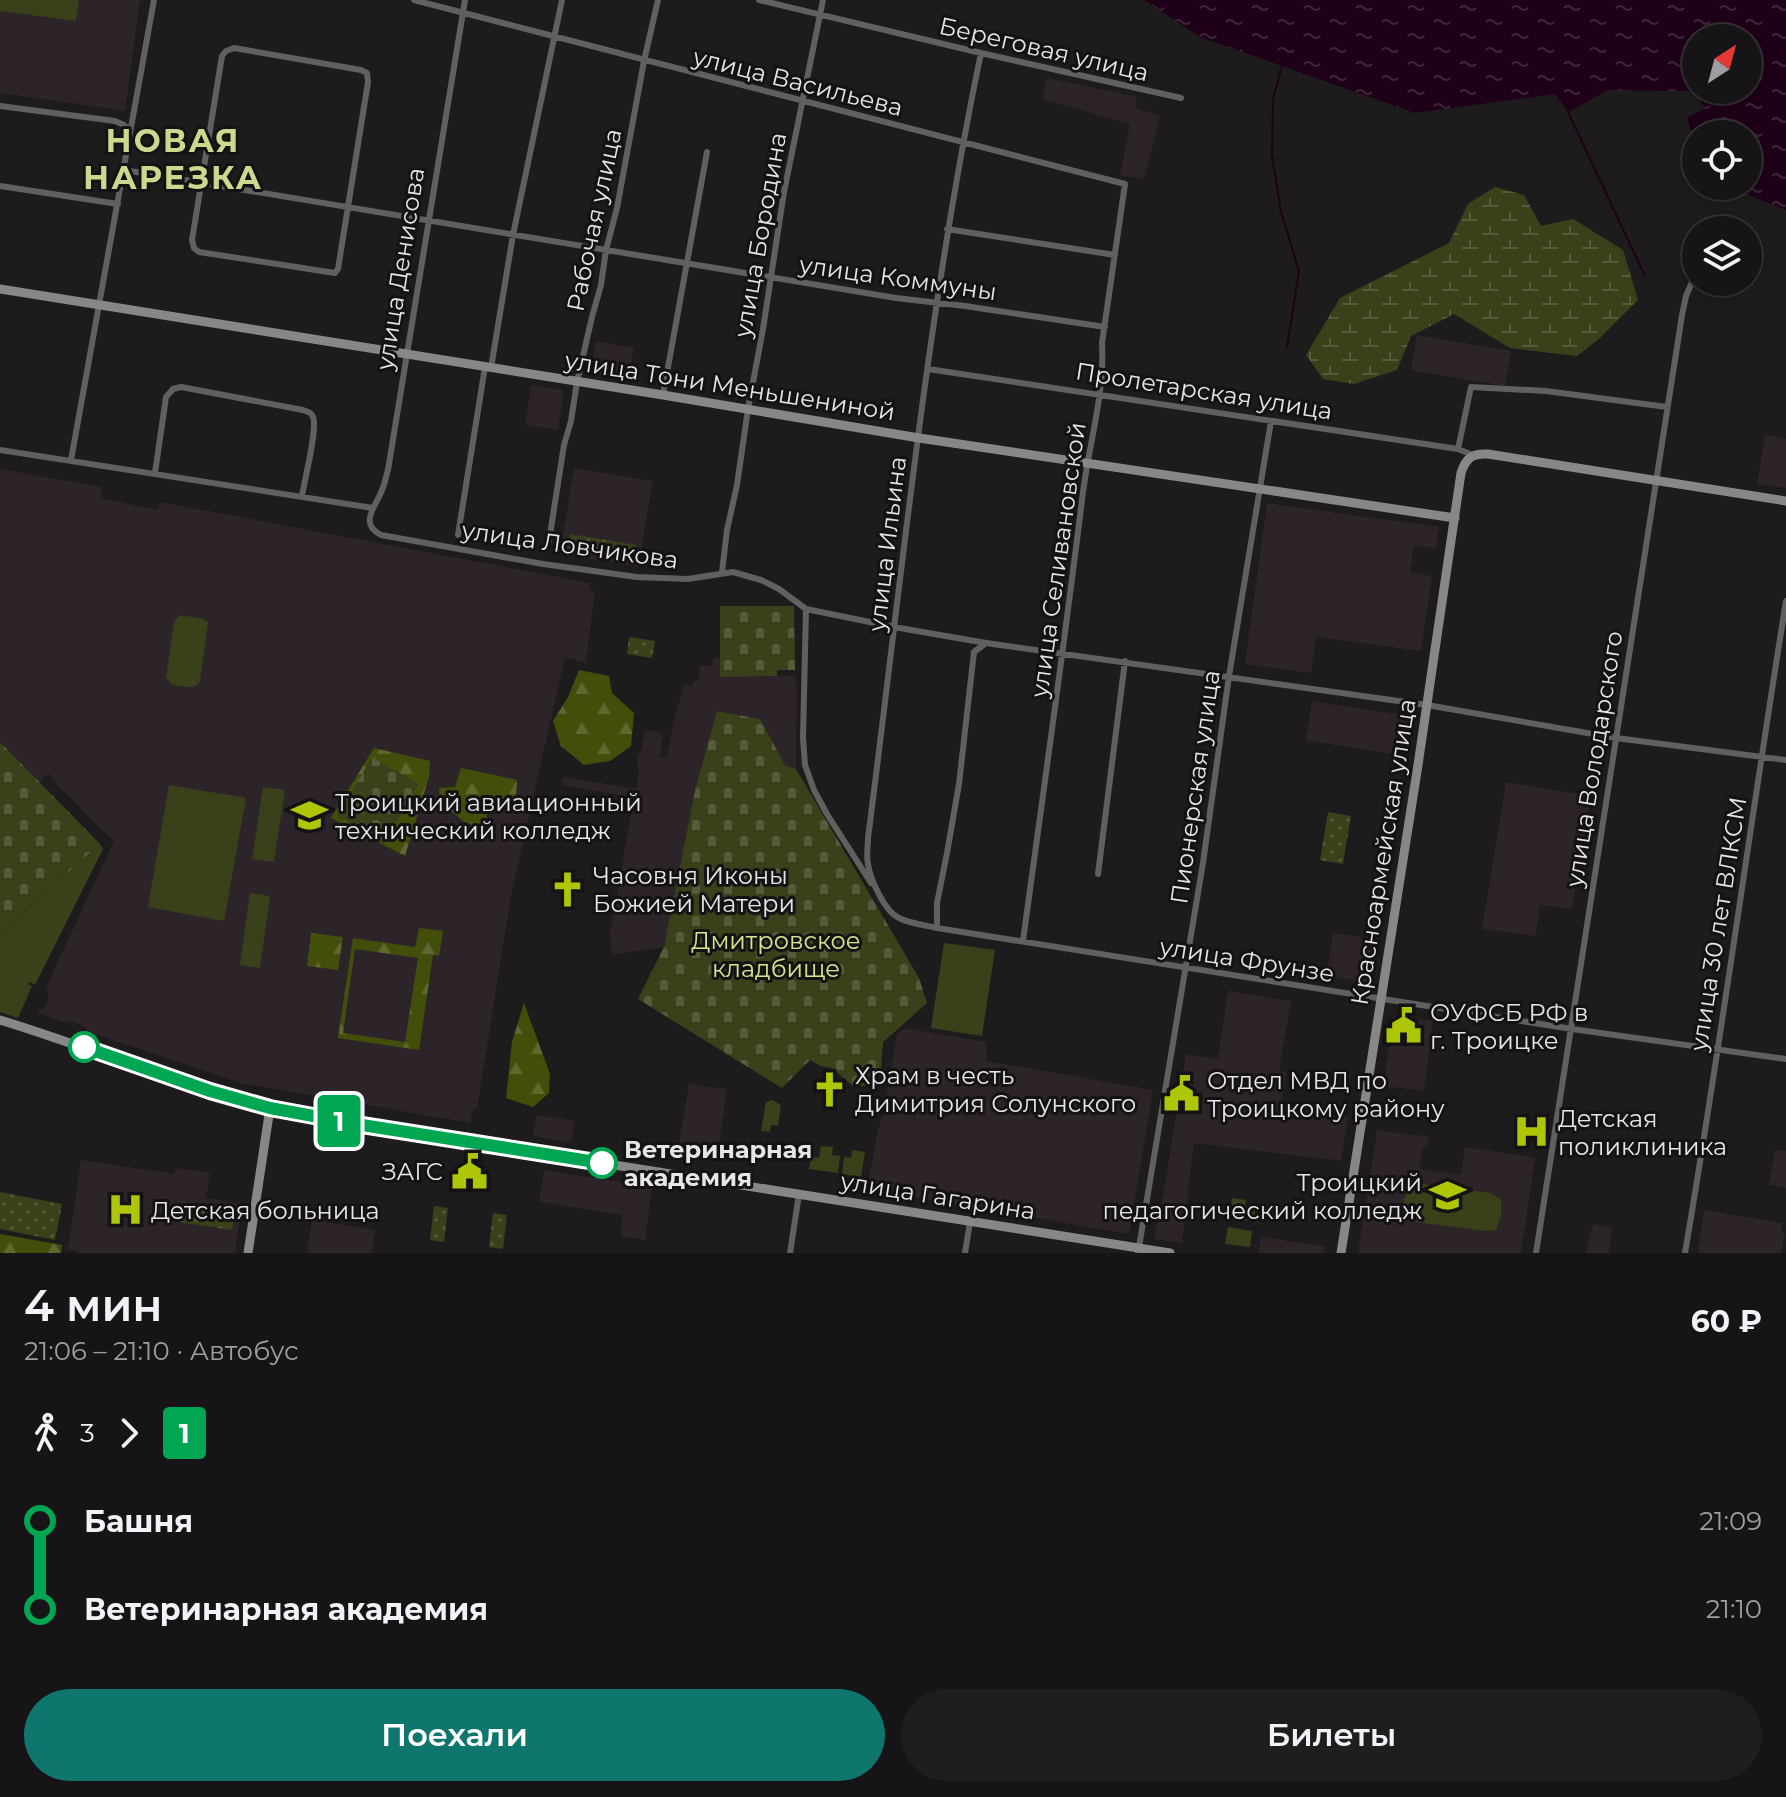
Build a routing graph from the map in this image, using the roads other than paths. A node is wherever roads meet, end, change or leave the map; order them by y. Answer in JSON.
{"nodes":[{"id":1,"x":154,"y":0,"type":"edge"},
{"id":2,"x":414,"y":0,"type":"edge"},
{"id":3,"x":465,"y":0,"type":"edge"},
{"id":4,"x":562,"y":0,"type":"edge"},
{"id":5,"x":658,"y":0,"type":"edge"},
{"id":6,"x":759,"y":0,"type":"edge"},
{"id":7,"x":823,"y":0,"type":"edge"},
{"id":8,"x":463,"y":12,"type":"junction"},
{"id":9,"x":819,"y":16,"type":"junction"},
{"id":10,"x":554,"y":36,"type":"junction"},
{"id":11,"x":981,"y":53,"type":"junction"},
{"id":12,"x":644,"y":61,"type":"junction"},
{"id":13,"x":1181,"y":98,"type":"dead end"},
{"id":14,"x":802,"y":102,"type":"junction"},
{"id":15,"x":0,"y":106,"type":"edge"},
{"id":16,"x":130,"y":132,"type":"junction"},
{"id":17,"x":962,"y":142,"type":"junction"},
{"id":18,"x":707,"y":152,"type":"dead end"},
{"id":19,"x":124,"y":170,"type":"junction"},
{"id":20,"x":202,"y":184,"type":"junction"},
{"id":21,"x":1125,"y":184,"type":"joint"},
{"id":22,"x":0,"y":186,"type":"edge"},
{"id":23,"x":118,"y":204,"type":"junction"},
{"id":24,"x":349,"y":207,"type":"junction"},
{"id":25,"x":427,"y":221,"type":"junction"},
{"id":26,"x":947,"y":229,"type":"junction"},
{"id":27,"x":513,"y":235,"type":"junction"},
{"id":28,"x":606,"y":250,"type":"junction"},
{"id":29,"x":1115,"y":255,"type":"junction"},
{"id":30,"x":686,"y":262,"type":"junction"},
{"id":31,"x":771,"y":277,"type":"junction"},
{"id":32,"x":0,"y":289,"type":"edge"},
{"id":33,"x":1687,"y":296,"type":"edge"},
{"id":34,"x":99,"y":303,"type":"junction"},
{"id":35,"x":936,"y":303,"type":"junction"},
{"id":36,"x":1105,"y":327,"type":"junction"},
{"id":37,"x":407,"y":354,"type":"junction"},
{"id":38,"x":488,"y":367,"type":"junction"},
{"id":39,"x":928,"y":369,"type":"junction"},
{"id":40,"x":577,"y":382,"type":"junction"},
{"id":41,"x":663,"y":395,"type":"junction"},
{"id":42,"x":1099,"y":395,"type":"junction"},
{"id":43,"x":1667,"y":407,"type":"junction"},
{"id":44,"x":748,"y":409,"type":"junction"},
{"id":45,"x":1271,"y":421,"type":"junction"},
{"id":46,"x":919,"y":438,"type":"junction"},
{"id":47,"x":1458,"y":449,"type":"junction"},
{"id":48,"x":0,"y":450,"type":"edge"},
{"id":49,"x":1471,"y":456,"type":"junction"},
{"id":50,"x":71,"y":460,"type":"junction"},
{"id":51,"x":1086,"y":464,"type":"junction"},
{"id":52,"x":155,"y":473,"type":"junction"},
{"id":53,"x":1656,"y":480,"type":"junction"},
{"id":54,"x":1260,"y":489,"type":"junction"},
{"id":55,"x":302,"y":496,"type":"junction"},
{"id":56,"x":1786,"y":501,"type":"edge"},
{"id":57,"x":373,"y":508,"type":"junction"},
{"id":58,"x":1455,"y":518,"type":"junction"},
{"id":59,"x":458,"y":535,"type":"dead end"},
{"id":60,"x":549,"y":541,"type":"dead end"},
{"id":61,"x":722,"y":572,"type":"junction"},
{"id":62,"x":1786,"y":601,"type":"edge"},
{"id":63,"x":806,"y":609,"type":"junction"},
{"id":64,"x":894,"y":627,"type":"junction"},
{"id":65,"x":969,"y":640,"type":"junction"},
{"id":66,"x":986,"y":643,"type":"junction"},
{"id":67,"x":974,"y":652,"type":"junction"},
{"id":68,"x":1064,"y":653,"type":"junction"},
{"id":69,"x":1125,"y":661,"type":"junction"},
{"id":70,"x":1229,"y":676,"type":"junction"},
{"id":71,"x":1427,"y":705,"type":"junction"},
{"id":72,"x":1616,"y":738,"type":"junction"},
{"id":73,"x":1761,"y":756,"type":"junction"},
{"id":74,"x":1786,"y":760,"type":"edge"},
{"id":75,"x":1098,"y":874,"type":"dead end"},
{"id":76,"x":880,"y":897,"type":"junction"},
{"id":77,"x":895,"y":916,"type":"joint"},
{"id":78,"x":937,"y":928,"type":"junction"},
{"id":79,"x":1023,"y":941,"type":"junction"},
{"id":80,"x":1186,"y":968,"type":"junction"},
{"id":81,"x":1380,"y":998,"type":"junction"},
{"id":82,"x":0,"y":1020,"type":"edge"},
{"id":83,"x":1572,"y":1029,"type":"junction"},
{"id":84,"x":1717,"y":1050,"type":"junction"},
{"id":85,"x":1786,"y":1059,"type":"edge"},
{"id":86,"x":270,"y":1108,"type":"junction"},
{"id":87,"x":799,"y":1194,"type":"junction"},
{"id":88,"x":970,"y":1222,"type":"junction"},
{"id":89,"x":1139,"y":1251,"type":"edge"},
{"id":90,"x":248,"y":1253,"type":"edge"},
{"id":91,"x":790,"y":1253,"type":"edge"},
{"id":92,"x":965,"y":1253,"type":"edge"},
{"id":93,"x":1170,"y":1253,"type":"edge"},
{"id":94,"x":1341,"y":1253,"type":"edge"},
{"id":95,"x":1536,"y":1253,"type":"edge"},
{"id":96,"x":1685,"y":1253,"type":"edge"}],
"edges":[{"from":1,"to":16,"type":"street"},
{"from":2,"to":8,"type":"street","name":"улица Васильева"},
{"from":3,"to":8,"type":"street","name":"улица Денисова"},
{"from":4,"to":10,"type":"street"},
{"from":5,"to":12,"type":"street","name":"Рабочая улица"},
{"from":6,"to":9,"type":"street","name":"Береговая улица"},
{"from":7,"to":9,"type":"street","name":"улица Бородина"},
{"from":8,"to":10,"type":"street","name":"улица Васильева"},
{"from":8,"to":25,"type":"street","name":"улица Денисова"},
{"from":9,"to":11,"type":"street","name":"Береговая улица"},
{"from":9,"to":14,"type":"street","name":"улица Бородина"},
{"from":10,"to":12,"type":"street","name":"улица Васильева"},
{"from":10,"to":27,"type":"street"},
{"from":11,"to":13,"type":"street","name":"Береговая улица"},
{"from":11,"to":17,"type":"street","name":"улица Ильина"},
{"from":12,"to":14,"type":"street","name":"улица Васильева"},
{"from":12,"to":28,"type":"street","name":"Рабочая улица"},
{"from":14,"to":17,"type":"street","name":"улица Васильева"},
{"from":14,"to":31,"type":"street","name":"улица Бородина"},
{"from":15,"to":16,"type":"street"},
{"from":16,"to":19,"type":"street"},
{"from":17,"to":21,"type":"street","name":"улица Васильева"},
{"from":17,"to":26,"type":"street","name":"улица Ильина"},
{"from":18,"to":30,"type":"street"},
{"from":19,"to":20,"type":"street","name":"улица Коммуны"},
{"from":19,"to":23,"type":"street"},
{"from":20,"to":24,"type":"street","name":"улица Коммуны"},
{"from":20,"to":24,"type":"street"},
{"from":20,"to":24,"type":"street"},
{"from":21,"to":29,"type":"street","name":"улица Селивановской"},
{"from":22,"to":23,"type":"street"},
{"from":23,"to":34,"type":"street"},
{"from":24,"to":25,"type":"street","name":"улица Коммуны"},
{"from":25,"to":27,"type":"street","name":"улица Коммуны"},
{"from":25,"to":37,"type":"street","name":"улица Денисова"},
{"from":26,"to":29,"type":"street"},
{"from":26,"to":35,"type":"street","name":"улица Ильина"},
{"from":27,"to":28,"type":"street","name":"улица Коммуны"},
{"from":27,"to":38,"type":"street"},
{"from":28,"to":30,"type":"street","name":"улица Коммуны"},
{"from":28,"to":40,"type":"street","name":"Рабочая улица"},
{"from":29,"to":36,"type":"street","name":"улица Селивановской"},
{"from":30,"to":31,"type":"street","name":"улица Коммуны"},
{"from":30,"to":41,"type":"street"},
{"from":31,"to":35,"type":"street","name":"улица Коммуны"},
{"from":31,"to":44,"type":"street","name":"улица Бородина"},
{"from":32,"to":34,"type":"street","name":"улица Тони Меньшениной"},
{"from":33,"to":43,"type":"street","name":"улица Володарского"},
{"from":34,"to":37,"type":"street","name":"улица Тони Меньшениной"},
{"from":34,"to":50,"type":"street"},
{"from":35,"to":36,"type":"street","name":"улица Коммуны"},
{"from":35,"to":39,"type":"street","name":"улица Ильина"},
{"from":36,"to":42,"type":"street","name":"улица Селивановской"},
{"from":37,"to":38,"type":"street","name":"улица Тони Меньшениной"},
{"from":37,"to":57,"type":"street","name":"улица Денисова"},
{"from":38,"to":40,"type":"street","name":"улица Тони Меньшениной"},
{"from":38,"to":59,"type":"street"},
{"from":39,"to":42,"type":"street","name":"Пролетарская улица"},
{"from":39,"to":46,"type":"street","name":"улица Ильина"},
{"from":40,"to":41,"type":"street","name":"улица Тони Меньшениной"},
{"from":40,"to":60,"type":"street","name":"Рабочая улица"},
{"from":41,"to":44,"type":"street","name":"улица Тони Меньшениной"},
{"from":42,"to":45,"type":"street","name":"Пролетарская улица"},
{"from":42,"to":51,"type":"street","name":"улица Селивановской"},
{"from":43,"to":47,"type":"street"},
{"from":43,"to":53,"type":"street","name":"улица Володарского"},
{"from":44,"to":46,"type":"street","name":"улица Тони Меньшениной"},
{"from":44,"to":61,"type":"street","name":"улица Бородина"},
{"from":45,"to":47,"type":"street","name":"Пролетарская улица"},
{"from":45,"to":54,"type":"street","name":"Пионерская улица"},
{"from":46,"to":51,"type":"street","name":"улица Тони Меньшениной"},
{"from":46,"to":64,"type":"street","name":"улица Ильина"},
{"from":47,"to":49,"type":"street","name":"Пролетарская улица"},
{"from":48,"to":50,"type":"street"},
{"from":49,"to":53,"type":"street","name":"Пролетарская улица"},
{"from":49,"to":58,"type":"street","name":"Красноармейская улица"},
{"from":50,"to":52,"type":"street"},
{"from":51,"to":54,"type":"street","name":"улица Тони Меньшениной"},
{"from":51,"to":68,"type":"street","name":"улица Селивановской"},
{"from":52,"to":55,"type":"street"},
{"from":52,"to":55,"type":"street"},
{"from":53,"to":56,"type":"street","name":"Пролетарская улица"},
{"from":53,"to":72,"type":"street","name":"улица Володарского"},
{"from":54,"to":58,"type":"street","name":"улица Тони Меньшениной"},
{"from":54,"to":70,"type":"street","name":"Пионерская улица"},
{"from":55,"to":57,"type":"street"},
{"from":57,"to":61,"type":"street","name":"улица Ловчикова"},
{"from":58,"to":71,"type":"street","name":"Красноармейская улица"},
{"from":61,"to":63,"type":"street","name":"улица Ловчикова"},
{"from":62,"to":73,"type":"street","name":"улица 30 лет ВЛКСМ"},
{"from":63,"to":64,"type":"street","name":"улица Ловчикова"},
{"from":63,"to":76,"type":"street","name":"улица Ильина"},
{"from":64,"to":65,"type":"street","name":"улица Ловчикова"},
{"from":64,"to":76,"type":"street","name":"улица Ильина"},
{"from":65,"to":66,"type":"street","name":"улица Ловчикова"},
{"from":65,"to":67,"type":"street"},
{"from":66,"to":67,"type":"street"},
{"from":66,"to":68,"type":"street","name":"улица Ловчикова"},
{"from":67,"to":78,"type":"street"},
{"from":68,"to":69,"type":"street","name":"улица Ловчикова"},
{"from":68,"to":79,"type":"street","name":"улица Селивановской"},
{"from":69,"to":70,"type":"street","name":"улица Ловчикова"},
{"from":69,"to":75,"type":"street"},
{"from":70,"to":71,"type":"street","name":"улица Ловчикова"},
{"from":70,"to":80,"type":"street","name":"Пионерская улица"},
{"from":71,"to":72,"type":"street","name":"улица Ловчикова"},
{"from":71,"to":81,"type":"street","name":"Красноармейская улица"},
{"from":72,"to":73,"type":"street","name":"улица Ловчикова"},
{"from":72,"to":83,"type":"street","name":"улица Володарского"},
{"from":73,"to":74,"type":"street","name":"улица Ловчикова"},
{"from":73,"to":84,"type":"street","name":"улица 30 лет ВЛКСМ"},
{"from":76,"to":77,"type":"street","name":"улица Ильина"},
{"from":77,"to":78,"type":"street","name":"улица Фрунзе"},
{"from":78,"to":79,"type":"street","name":"улица Фрунзе"},
{"from":79,"to":80,"type":"street","name":"улица Фрунзе"},
{"from":80,"to":81,"type":"street","name":"улица Фрунзе"},
{"from":80,"to":89,"type":"street","name":"Пионерская улица"},
{"from":81,"to":83,"type":"street","name":"улица Фрунзе"},
{"from":81,"to":94,"type":"street","name":"Красноармейская улица"},
{"from":82,"to":86,"type":"street","name":"улица Гагарина"},
{"from":83,"to":84,"type":"street","name":"улица Фрунзе"},
{"from":83,"to":95,"type":"street","name":"улица Володарского"},
{"from":84,"to":85,"type":"street","name":"улица Фрунзе"},
{"from":84,"to":96,"type":"street","name":"улица 30 лет ВЛКСМ"},
{"from":86,"to":87,"type":"street","name":"улица Гагарина"},
{"from":86,"to":90,"type":"street"},
{"from":87,"to":88,"type":"street","name":"улица Гагарина"},
{"from":87,"to":91,"type":"street"},
{"from":88,"to":89,"type":"street","name":"улица Гагарина"},
{"from":88,"to":92,"type":"street"},
{"from":89,"to":93,"type":"street","name":"улица Гагарина"}]}
